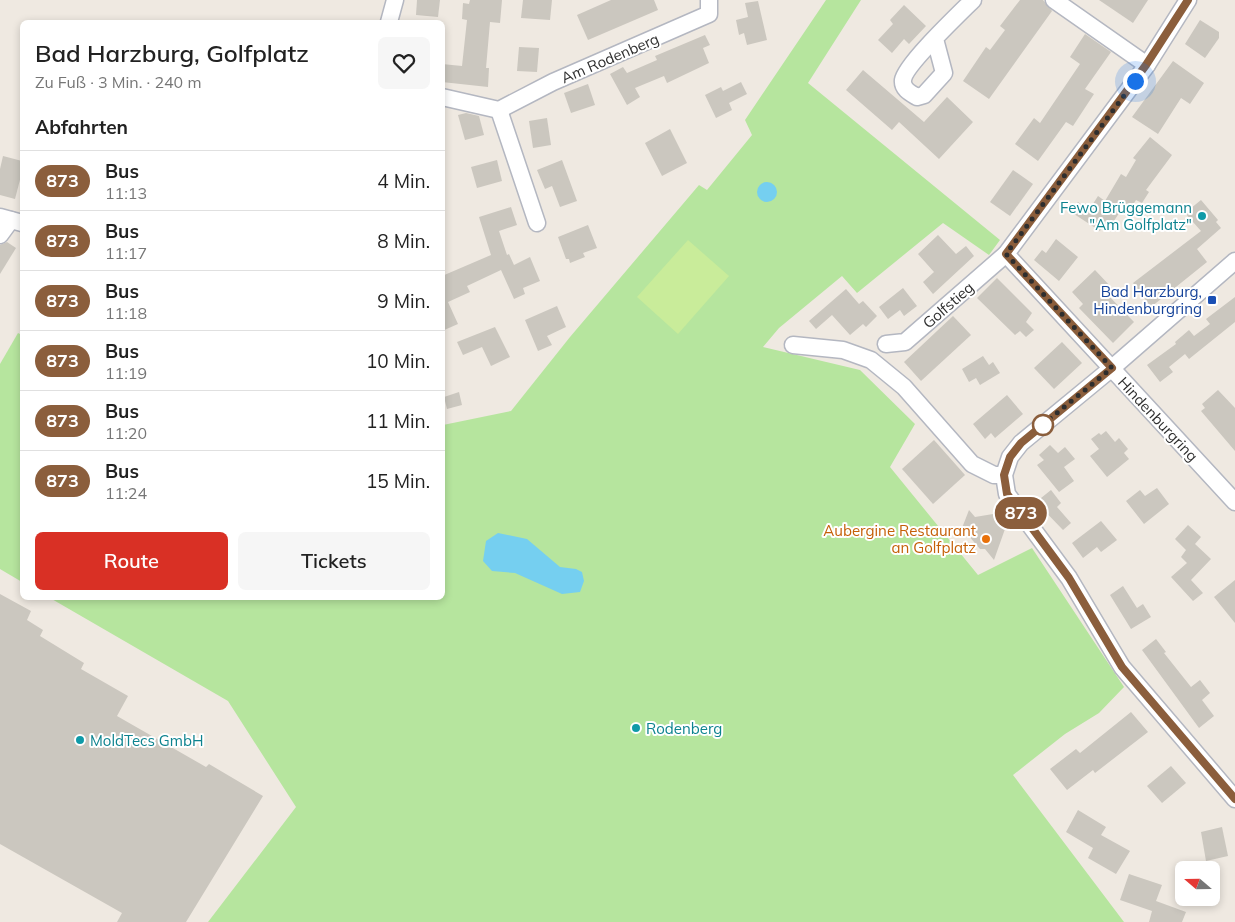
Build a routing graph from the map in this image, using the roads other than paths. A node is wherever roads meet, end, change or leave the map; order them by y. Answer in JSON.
{"nodes":[{"id":1,"x":395,"y":0,"type":"edge"},
{"id":2,"x":709,"y":0,"type":"edge"},
{"id":3,"x":973,"y":0,"type":"edge"},
{"id":4,"x":1054,"y":0,"type":"edge"},
{"id":5,"x":1188,"y":0,"type":"edge"},
{"id":6,"x":390,"y":20,"type":"edge"},
{"id":7,"x":935,"y":39,"type":"dead end"},
{"id":8,"x":1146,"y":65,"type":"junction"},
{"id":9,"x":445,"y":98,"type":"edge"},
{"id":10,"x":498,"y":110,"type":"junction"},
{"id":11,"x":11,"y":220,"type":"edge"},
{"id":12,"x":537,"y":223,"type":"dead end"},
{"id":13,"x":0,"y":236,"type":"edge"},
{"id":14,"x":1006,"y":254,"type":"junction"},
{"id":15,"x":1235,"y":261,"type":"edge"},
{"id":16,"x":793,"y":344,"type":"dead end"},
{"id":17,"x":886,"y":344,"type":"dead end"},
{"id":18,"x":1112,"y":368,"type":"junction"},
{"id":19,"x":1004,"y":475,"type":"junction"},
{"id":20,"x":1235,"y":502,"type":"edge"},
{"id":21,"x":1235,"y":799,"type":"edge"}],
"edges":[{"from":1,"to":6,"type":"street"},
{"from":2,"to":10,"type":"street","name":"Am Rodenberg"},
{"from":3,"to":7,"type":"street"},
{"from":4,"to":8,"type":"street"},
{"from":5,"to":8,"type":"street","name":"Golfstieg"},
{"from":8,"to":14,"type":"street","name":"Golfstieg"},
{"from":9,"to":10,"type":"street"},
{"from":10,"to":12,"type":"street"},
{"from":11,"to":13,"type":"street"},
{"from":14,"to":17,"type":"street","name":"Golfstieg"},
{"from":14,"to":18,"type":"street"},
{"from":15,"to":18,"type":"street","name":"Hindenburgring"},
{"from":16,"to":19,"type":"street"},
{"from":18,"to":19,"type":"street"},
{"from":18,"to":20,"type":"street","name":"Hindenburgring"},
{"from":19,"to":21,"type":"street"}]}
